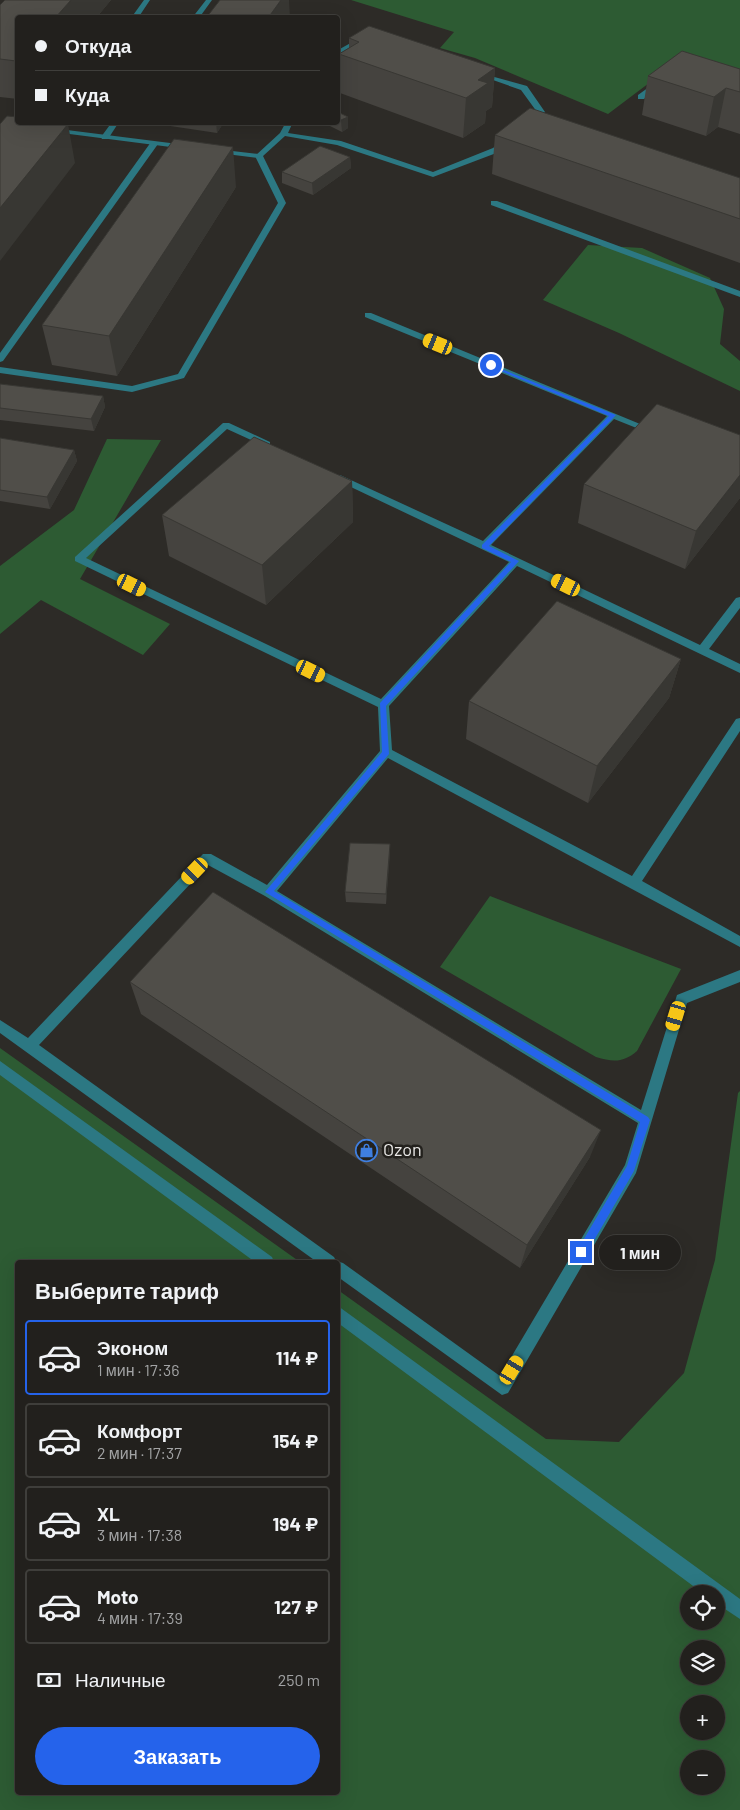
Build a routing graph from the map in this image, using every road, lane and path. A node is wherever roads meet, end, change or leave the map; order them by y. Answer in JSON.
{"nodes":[{"id":1,"x":147,"y":0,"type":"edge"},
{"id":2,"x":208,"y":0,"type":"edge"},
{"id":3,"x":136,"y":15,"type":"edge"},
{"id":4,"x":197,"y":15,"type":"edge"},
{"id":5,"x":367,"y":41,"type":"edge"},
{"id":6,"x":340,"y":52,"type":"edge"},
{"id":7,"x":468,"y":70,"type":"edge"},
{"id":8,"x":666,"y":77,"type":"edge"},
{"id":9,"x":641,"y":97,"type":"dead end"},
{"id":10,"x":50,"y":125,"type":"edge"},
{"id":11,"x":114,"y":125,"type":"edge"},
{"id":12,"x":288,"y":125,"type":"edge"},
{"id":13,"x":284,"y":134,"type":"junction"},
{"id":14,"x":105,"y":137,"type":"junction"},
{"id":15,"x":154,"y":144,"type":"junction"},
{"id":16,"x":192,"y":148,"type":"edge"},
{"id":17,"x":211,"y":150,"type":"edge"},
{"id":18,"x":259,"y":156,"type":"junction"},
{"id":19,"x":494,"y":203,"type":"dead end"},
{"id":20,"x":740,"y":294,"type":"edge"},
{"id":21,"x":368,"y":315,"type":"dead end"},
{"id":22,"x":0,"y":359,"type":"edge"},
{"id":23,"x":0,"y":370,"type":"edge"},
{"id":24,"x":613,"y":415,"type":"junction"},
{"id":25,"x":658,"y":434,"type":"edge"},
{"id":26,"x":280,"y":450,"type":"edge"},
{"id":27,"x":324,"y":471,"type":"edge"},
{"id":28,"x":484,"y":546,"type":"junction"},
{"id":29,"x":516,"y":561,"type":"junction"},
{"id":30,"x":740,"y":601,"type":"edge"},
{"id":31,"x":702,"y":650,"type":"junction"},
{"id":32,"x":740,"y":668,"type":"edge"},
{"id":33,"x":383,"y":705,"type":"junction"},
{"id":34,"x":740,"y":722,"type":"edge"},
{"id":35,"x":386,"y":752,"type":"junction"},
{"id":36,"x":634,"y":883,"type":"junction"},
{"id":37,"x":269,"y":892,"type":"junction"},
{"id":38,"x":740,"y":942,"type":"edge"},
{"id":39,"x":740,"y":976,"type":"edge"},
{"id":40,"x":0,"y":1026,"type":"edge"},
{"id":41,"x":29,"y":1046,"type":"junction"},
{"id":42,"x":0,"y":1067,"type":"edge"},
{"id":43,"x":645,"y":1120,"type":"junction"},
{"id":44,"x":264,"y":1260,"type":"edge"},
{"id":45,"x":326,"y":1260,"type":"edge"},
{"id":46,"x":340,"y":1269,"type":"edge"},
{"id":47,"x":340,"y":1315,"type":"edge"},
{"id":48,"x":740,"y":1610,"type":"edge"}],
"edges":[{"from":1,"to":3,"type":"street"},
{"from":2,"to":4,"type":"street"},
{"from":5,"to":6,"type":"street"},
{"from":7,"to":13,"type":"street"},
{"from":8,"to":9,"type":"street"},
{"from":10,"to":14,"type":"street"},
{"from":11,"to":14,"type":"street"},
{"from":12,"to":13,"type":"street"},
{"from":13,"to":18,"type":"street"},
{"from":14,"to":15,"type":"street"},
{"from":15,"to":16,"type":"street"},
{"from":15,"to":22,"type":"street"},
{"from":17,"to":18,"type":"street"},
{"from":18,"to":23,"type":"street"},
{"from":19,"to":20,"type":"street"},
{"from":21,"to":24,"type":"street"},
{"from":24,"to":25,"type":"street"},
{"from":24,"to":28,"type":"street"},
{"from":26,"to":33,"type":"street"},
{"from":27,"to":28,"type":"street"},
{"from":28,"to":29,"type":"street"},
{"from":29,"to":31,"type":"street"},
{"from":29,"to":33,"type":"street"},
{"from":30,"to":31,"type":"street"},
{"from":31,"to":32,"type":"street"},
{"from":33,"to":35,"type":"street"},
{"from":34,"to":36,"type":"street"},
{"from":35,"to":36,"type":"street"},
{"from":35,"to":37,"type":"street"},
{"from":36,"to":38,"type":"street"},
{"from":37,"to":41,"type":"street"},
{"from":37,"to":43,"type":"street"},
{"from":39,"to":43,"type":"street"},
{"from":40,"to":41,"type":"street"},
{"from":41,"to":45,"type":"street"},
{"from":42,"to":44,"type":"street"},
{"from":43,"to":46,"type":"street"},
{"from":47,"to":48,"type":"street"}]}
